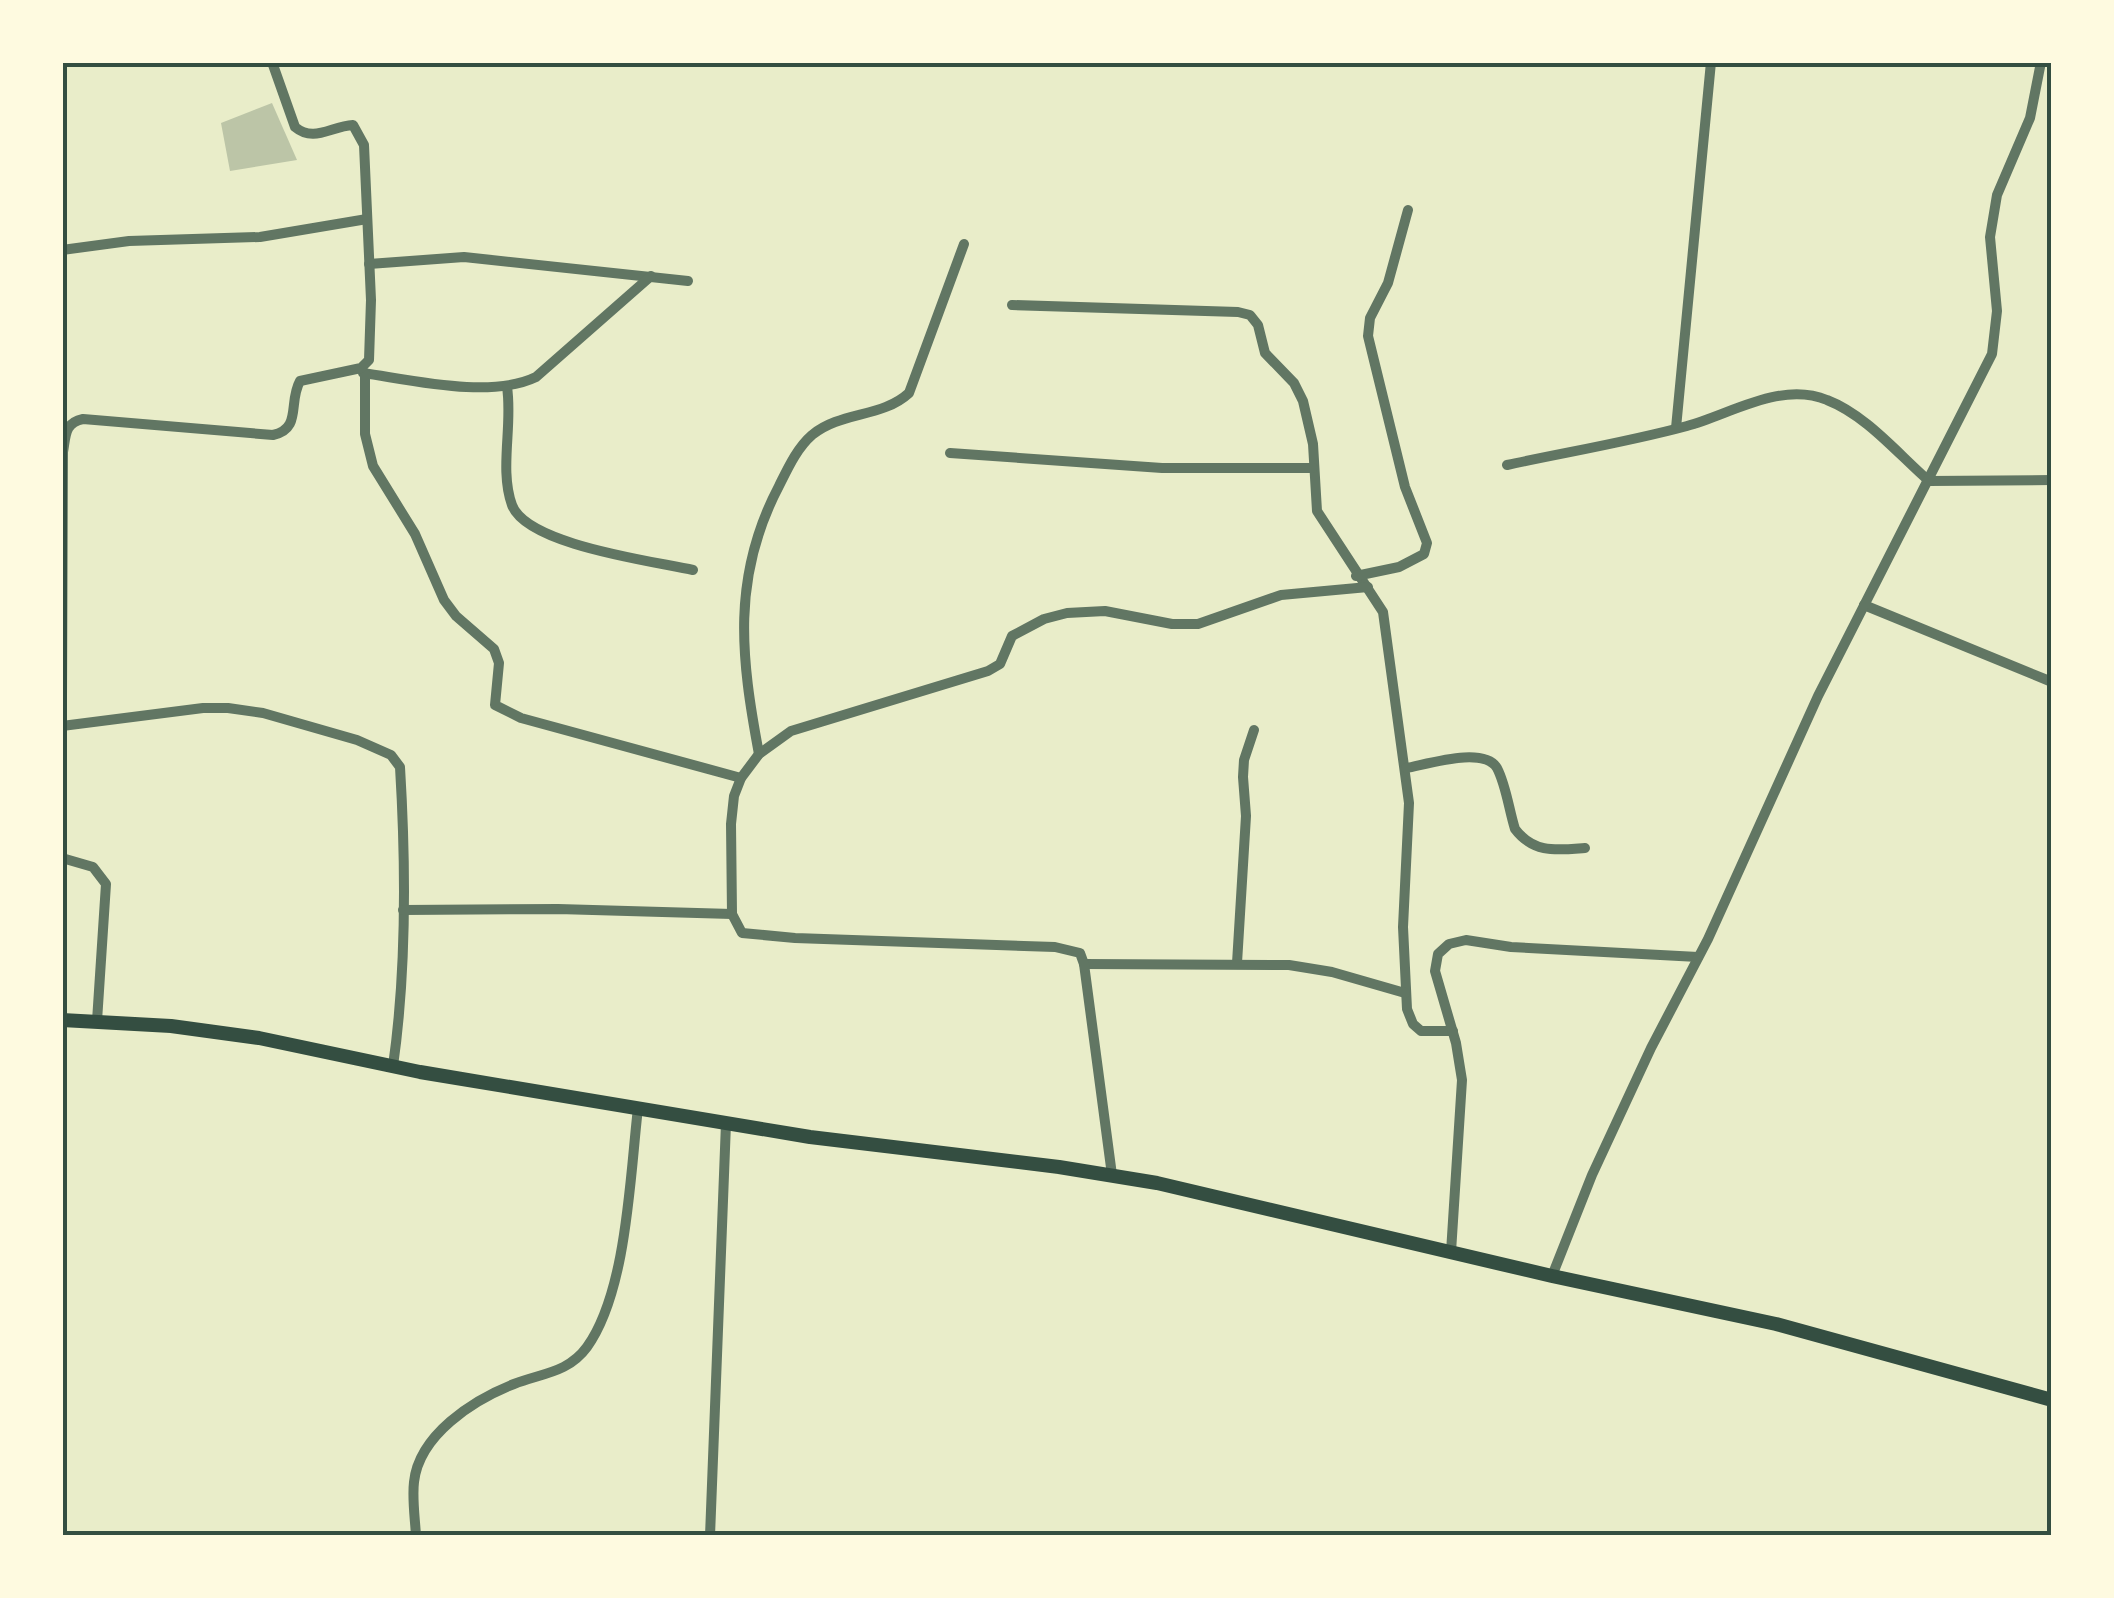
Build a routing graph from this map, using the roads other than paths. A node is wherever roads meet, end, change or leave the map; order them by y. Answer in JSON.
{"nodes":[{"id":1,"x":272,"y":62,"type":"edge"},
{"id":2,"x":1711,"y":62,"type":"edge"},
{"id":3,"x":2041,"y":62,"type":"edge"},
{"id":4,"x":1408,"y":210,"type":"dead end"},
{"id":5,"x":367,"y":219,"type":"junction"},
{"id":6,"x":964,"y":244,"type":"dead end"},
{"id":7,"x":62,"y":250,"type":"edge"},
{"id":8,"x":369,"y":264,"type":"junction"},
{"id":9,"x":651,"y":276,"type":"junction"},
{"id":10,"x":688,"y":281,"type":"dead end"},
{"id":11,"x":1012,"y":305,"type":"dead end"},
{"id":12,"x":348,"y":371,"type":"junction"},
{"id":13,"x":365,"y":373,"type":"junction"},
{"id":14,"x":507,"y":388,"type":"junction"},
{"id":15,"x":68,"y":420,"type":"edge"},
{"id":16,"x":1676,"y":428,"type":"junction"},
{"id":17,"x":950,"y":453,"type":"dead end"},
{"id":18,"x":1507,"y":465,"type":"dead end"},
{"id":19,"x":1313,"y":468,"type":"junction"},
{"id":20,"x":1929,"y":480,"type":"junction"},
{"id":21,"x":2052,"y":480,"type":"edge"},
{"id":22,"x":693,"y":570,"type":"dead end"},
{"id":23,"x":1356,"y":576,"type":"junction"},
{"id":24,"x":1368,"y":587,"type":"junction"},
{"id":25,"x":1864,"y":606,"type":"junction"},
{"id":26,"x":2052,"y":682,"type":"edge"},
{"id":27,"x":63,"y":689,"type":"edge"},
{"id":28,"x":62,"y":698,"type":"edge"},
{"id":29,"x":62,"y":726,"type":"edge"},
{"id":30,"x":1254,"y":730,"type":"dead end"},
{"id":31,"x":759,"y":754,"type":"junction"},
{"id":32,"x":1406,"y":768,"type":"junction"},
{"id":33,"x":741,"y":778,"type":"junction"},
{"id":34,"x":1585,"y":848,"type":"dead end"},
{"id":35,"x":62,"y":858,"type":"edge"},
{"id":36,"x":403,"y":910,"type":"junction"},
{"id":37,"x":732,"y":914,"type":"junction"},
{"id":38,"x":1698,"y":957,"type":"junction"},
{"id":39,"x":1237,"y":963,"type":"junction"},
{"id":40,"x":1084,"y":964,"type":"junction"},
{"id":41,"x":1405,"y":993,"type":"junction"},
{"id":42,"x":62,"y":1020,"type":"edge"},
{"id":43,"x":97,"y":1020,"type":"junction"},
{"id":44,"x":1453,"y":1032,"type":"junction"},
{"id":45,"x":393,"y":1066,"type":"junction"},
{"id":46,"x":638,"y":1108,"type":"junction"},
{"id":47,"x":726,"y":1124,"type":"junction"},
{"id":48,"x":1112,"y":1175,"type":"junction"},
{"id":49,"x":1452,"y":1252,"type":"junction"},
{"id":50,"x":1552,"y":1276,"type":"junction"},
{"id":51,"x":2052,"y":1400,"type":"edge"},
{"id":52,"x":416,"y":1536,"type":"edge"},
{"id":53,"x":710,"y":1536,"type":"edge"}],
"edges":[{"from":1,"to":5,"type":"street"},
{"from":2,"to":16,"type":"street"},
{"from":3,"to":20,"type":"street"},
{"from":4,"to":23,"type":"street"},
{"from":5,"to":7,"type":"street"},
{"from":5,"to":8,"type":"street"},
{"from":6,"to":31,"type":"street"},
{"from":8,"to":9,"type":"street"},
{"from":8,"to":12,"type":"street"},
{"from":9,"to":10,"type":"street"},
{"from":9,"to":14,"type":"street"},
{"from":11,"to":19,"type":"street"},
{"from":12,"to":13,"type":"street"},
{"from":12,"to":15,"type":"street"},
{"from":13,"to":14,"type":"street"},
{"from":13,"to":33,"type":"street"},
{"from":14,"to":22,"type":"street"},
{"from":15,"to":27,"type":"street"},
{"from":16,"to":18,"type":"street"},
{"from":16,"to":20,"type":"street"},
{"from":17,"to":19,"type":"street"},
{"from":19,"to":23,"type":"street"},
{"from":20,"to":21,"type":"street"},
{"from":20,"to":25,"type":"street"},
{"from":23,"to":24,"type":"street"},
{"from":24,"to":31,"type":"street"},
{"from":24,"to":32,"type":"street"},
{"from":25,"to":26,"type":"street"},
{"from":25,"to":38,"type":"street"},
{"from":27,"to":28,"type":"street"},
{"from":29,"to":36,"type":"street"},
{"from":30,"to":39,"type":"street"},
{"from":31,"to":33,"type":"street"},
{"from":32,"to":34,"type":"street"},
{"from":32,"to":41,"type":"street"},
{"from":33,"to":37,"type":"street"},
{"from":35,"to":43,"type":"street"},
{"from":36,"to":37,"type":"street"},
{"from":36,"to":45,"type":"street"},
{"from":37,"to":40,"type":"street"},
{"from":38,"to":44,"type":"street"},
{"from":38,"to":50,"type":"street"},
{"from":39,"to":40,"type":"street"},
{"from":39,"to":41,"type":"street"},
{"from":40,"to":48,"type":"street"},
{"from":41,"to":44,"type":"street"},
{"from":42,"to":43,"type":"main road"},
{"from":43,"to":45,"type":"main road"},
{"from":44,"to":49,"type":"street"},
{"from":45,"to":46,"type":"main road"},
{"from":46,"to":47,"type":"main road"},
{"from":46,"to":52,"type":"street"},
{"from":47,"to":48,"type":"main road"},
{"from":47,"to":53,"type":"street"},
{"from":48,"to":49,"type":"main road"},
{"from":49,"to":50,"type":"main road"},
{"from":50,"to":51,"type":"main road"}]}
